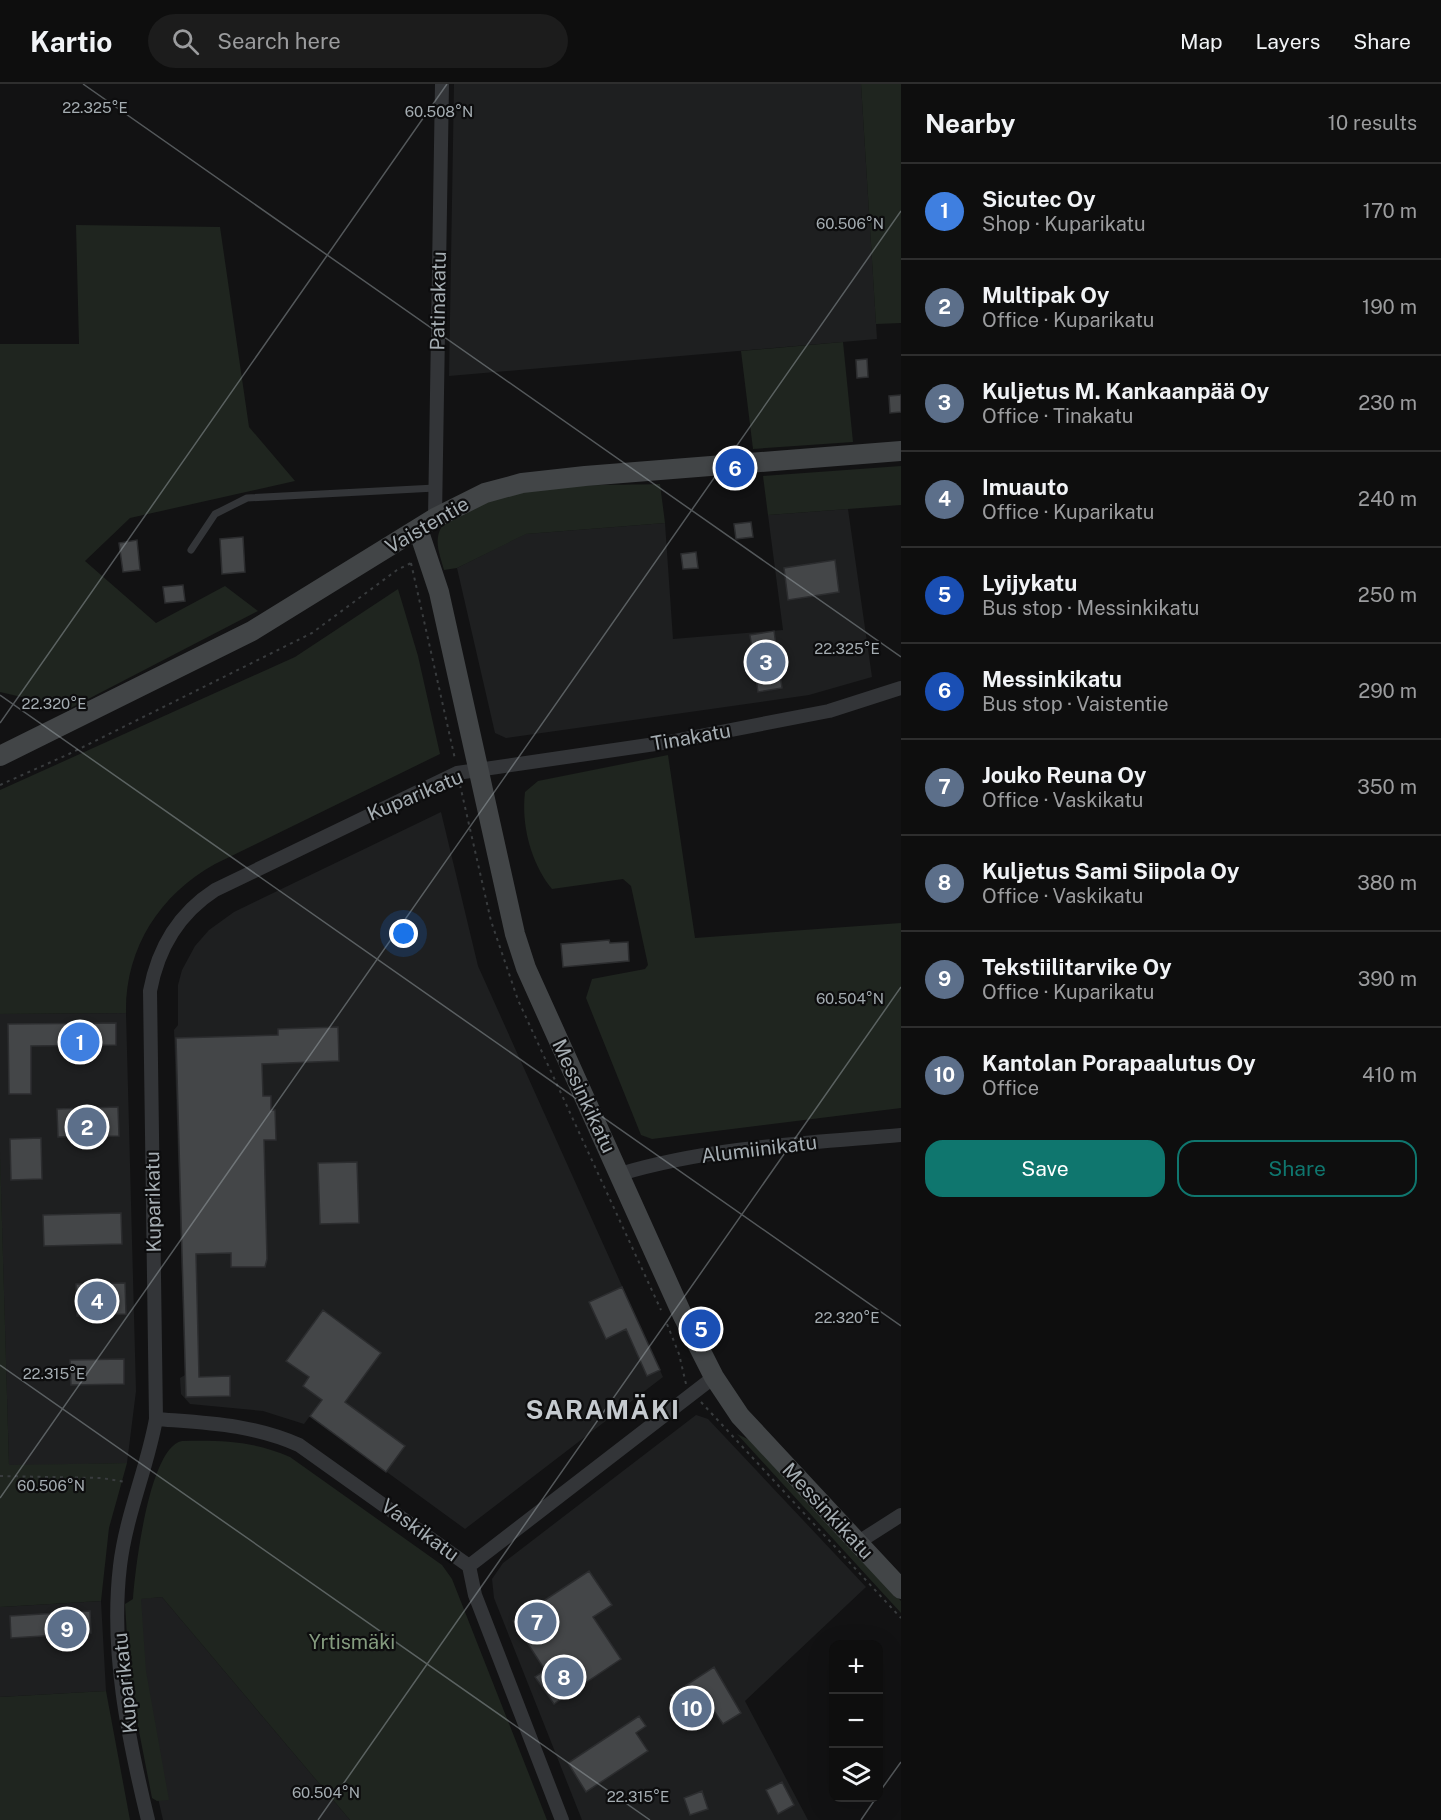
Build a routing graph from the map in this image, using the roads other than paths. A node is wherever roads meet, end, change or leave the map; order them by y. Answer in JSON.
{"nodes":[{"id":1,"x":442,"y":84,"type":"edge"},
{"id":2,"x":901,"y":452,"type":"edge"},
{"id":3,"x":435,"y":488,"type":"junction"},
{"id":4,"x":435,"y":518,"type":"junction"},
{"id":5,"x":418,"y":529,"type":"junction"},
{"id":6,"x":190,"y":550,"type":"dead end"},
{"id":7,"x":901,"y":688,"type":"edge"},
{"id":8,"x":0,"y":756,"type":"edge"},
{"id":9,"x":478,"y":770,"type":"junction"},
{"id":10,"x":901,"y":1135,"type":"edge"},
{"id":11,"x":620,"y":1174,"type":"junction"},
{"id":12,"x":714,"y":1377,"type":"junction"},
{"id":13,"x":156,"y":1419,"type":"junction"},
{"id":14,"x":901,"y":1515,"type":"edge"},
{"id":15,"x":857,"y":1543,"type":"junction"},
{"id":16,"x":469,"y":1566,"type":"junction"},
{"id":17,"x":901,"y":1590,"type":"edge"},
{"id":18,"x":148,"y":1820,"type":"edge"},
{"id":19,"x":562,"y":1820,"type":"edge"}],
"edges":[{"from":1,"to":3,"type":"street","name":"Patinakatu"},
{"from":2,"to":4,"type":"street","name":"Vaistentie"},
{"from":3,"to":4,"type":"street","name":"Patinakatu"},
{"from":3,"to":6,"type":"lane"},
{"from":4,"to":5,"type":"street","name":"Vaistentie"},
{"from":5,"to":8,"type":"street","name":"Vaistentie"},
{"from":5,"to":9,"type":"street","name":"Messinkikatu"},
{"from":7,"to":9,"type":"street","name":"Tinakatu"},
{"from":9,"to":11,"type":"street","name":"Messinkikatu"},
{"from":9,"to":13,"type":"street","name":"Kuparikatu"},
{"from":10,"to":11,"type":"street","name":"Alumiinikatu"},
{"from":11,"to":12,"type":"street","name":"Messinkikatu"},
{"from":12,"to":15,"type":"street","name":"Messinkikatu"},
{"from":12,"to":16,"type":"street"},
{"from":13,"to":16,"type":"street","name":"Vaskikatu"},
{"from":13,"to":18,"type":"street","name":"Kuparikatu"},
{"from":14,"to":15,"type":"street"},
{"from":15,"to":17,"type":"street","name":"Messinkikatu"},
{"from":16,"to":19,"type":"street","name":"Vaskikatu"}]}
